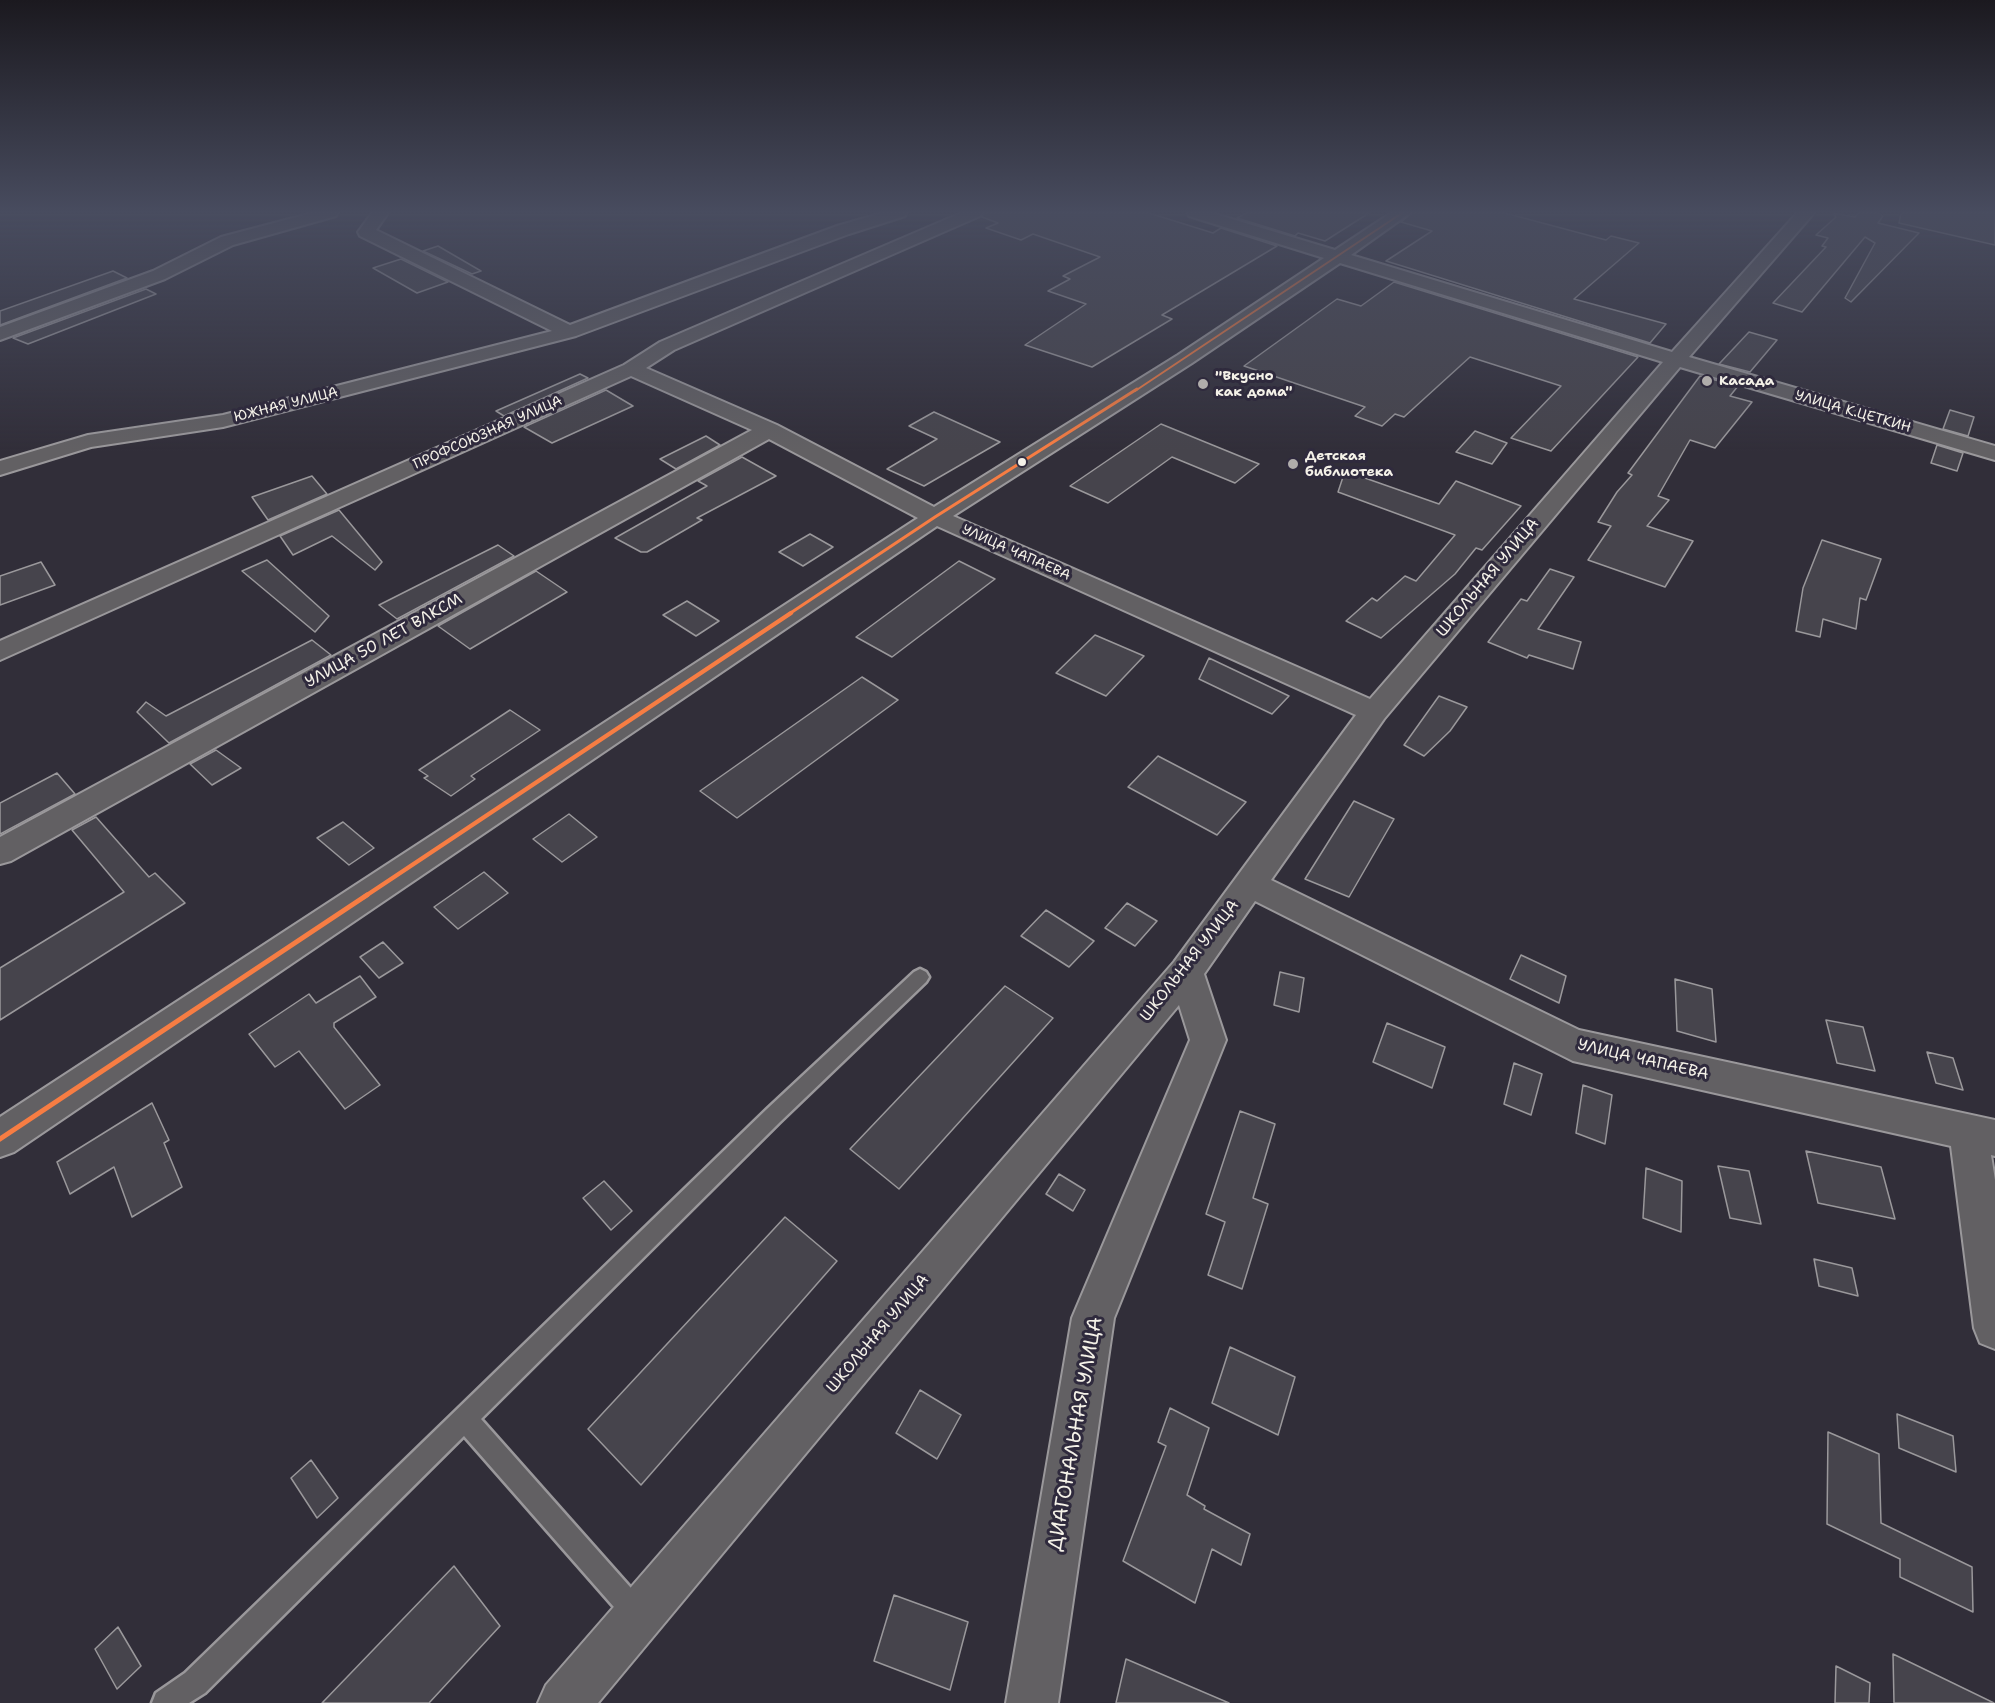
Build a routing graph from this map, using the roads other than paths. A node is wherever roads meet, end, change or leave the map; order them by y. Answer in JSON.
{"nodes":[{"id":1,"x":112,"y":292,"type":"edge"},
{"id":2,"x":489,"y":292,"type":"edge"},
{"id":3,"x":675,"y":292,"type":"edge"},
{"id":4,"x":791,"y":292,"type":"edge"},
{"id":5,"x":1283,"y":292,"type":"edge"},
{"id":6,"x":1455,"y":292,"type":"edge"},
{"id":7,"x":1736,"y":292,"type":"edge"},
{"id":8,"x":569,"y":332,"type":"junction"},
{"id":9,"x":0,"y":334,"type":"edge"},
{"id":10,"x":1676,"y":360,"type":"junction"},
{"id":11,"x":631,"y":369,"type":"junction"},
{"id":12,"x":769,"y":430,"type":"junction"},
{"id":13,"x":1995,"y":453,"type":"edge"},
{"id":14,"x":0,"y":468,"type":"edge"},
{"id":15,"x":935,"y":517,"type":"junction"},
{"id":16,"x":0,"y":651,"type":"edge"},
{"id":17,"x":1374,"y":712,"type":"junction"},
{"id":18,"x":0,"y":852,"type":"edge"},
{"id":19,"x":1250,"y":884,"type":"junction"},
{"id":20,"x":1186,"y":972,"type":"junction"},
{"id":21,"x":920,"y":977,"type":"dead end"},
{"id":22,"x":2,"y":1134,"type":"edge"},
{"id":23,"x":1982,"y":1135,"type":"edge"},
{"id":24,"x":1995,"y":1328,"type":"edge"},
{"id":25,"x":465,"y":1419,"type":"junction"},
{"id":26,"x":639,"y":1615,"type":"junction"},
{"id":27,"x":166,"y":1703,"type":"edge"},
{"id":28,"x":564,"y":1703,"type":"edge"},
{"id":29,"x":1032,"y":1703,"type":"edge"}],
"edges":[{"from":1,"to":9,"type":"street"},
{"from":2,"to":8,"type":"street"},
{"from":3,"to":8,"type":"street"},
{"from":4,"to":11,"type":"street","name":"ПРОФСОЮЗНАЯ УЛИЦА"},
{"from":5,"to":15,"type":"street"},
{"from":6,"to":10,"type":"street","name":"УЛИЦА К.ЦЕТКИН"},
{"from":7,"to":10,"type":"street","name":"ШКОЛЬНАЯ УЛИЦА"},
{"from":8,"to":14,"type":"street","name":"ЮЖНАЯ УЛИЦА"},
{"from":10,"to":13,"type":"street","name":"УЛИЦА К.ЦЕТКИН"},
{"from":10,"to":17,"type":"street","name":"ШКОЛЬНАЯ УЛИЦА"},
{"from":11,"to":12,"type":"street","name":"УЛИЦА ЧАПАЕВА"},
{"from":11,"to":16,"type":"street","name":"ПРОФСОЮЗНАЯ УЛИЦА"},
{"from":12,"to":15,"type":"street","name":"УЛИЦА ЧАПАЕВА"},
{"from":12,"to":18,"type":"street","name":"УЛИЦА 50 ЛЕТ ВЛКСМ"},
{"from":15,"to":17,"type":"street","name":"УЛИЦА ЧАПАЕВА"},
{"from":15,"to":22,"type":"street"},
{"from":17,"to":19,"type":"street","name":"ШКОЛЬНАЯ УЛИЦА"},
{"from":19,"to":20,"type":"street","name":"ШКОЛЬНАЯ УЛИЦА"},
{"from":19,"to":23,"type":"street","name":"УЛИЦА ЧАПАЕВА"},
{"from":20,"to":26,"type":"street","name":"ШКОЛЬНАЯ УЛИЦА"},
{"from":20,"to":29,"type":"street","name":"ДИАГОНАЛЬНАЯ УЛИЦА"},
{"from":21,"to":25,"type":"lane"},
{"from":23,"to":24,"type":"street"},
{"from":25,"to":26,"type":"lane"},
{"from":25,"to":27,"type":"lane"},
{"from":26,"to":28,"type":"street","name":"ШКОЛЬНАЯ УЛИЦА"}]}
